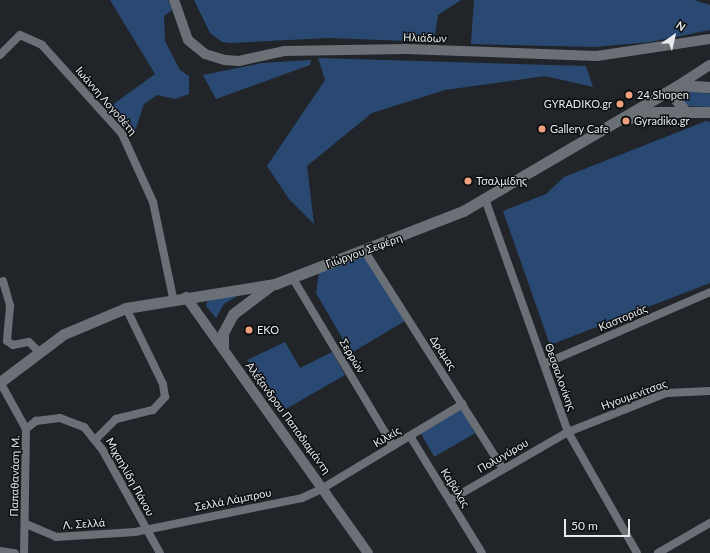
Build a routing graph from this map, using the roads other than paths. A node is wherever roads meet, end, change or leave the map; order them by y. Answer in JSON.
{"nodes":[{"id":1,"x":174,"y":0,"type":"edge"},
{"id":2,"x":710,"y":39,"type":"edge"},
{"id":3,"x":0,"y":55,"type":"edge"},
{"id":4,"x":710,"y":65,"type":"edge"},
{"id":5,"x":682,"y":83,"type":"junction"},
{"id":6,"x":710,"y":87,"type":"edge"},
{"id":7,"x":685,"y":111,"type":"junction"},
{"id":8,"x":710,"y":112,"type":"edge"},
{"id":9,"x":616,"y":122,"type":"junction"},
{"id":10,"x":485,"y":199,"type":"junction"},
{"id":11,"x":364,"y":250,"type":"junction"},
{"id":12,"x":292,"y":277,"type":"junction"},
{"id":13,"x":3,"y":281,"type":"dead end"},
{"id":14,"x":275,"y":284,"type":"junction"},
{"id":15,"x":710,"y":292,"type":"edge"},
{"id":16,"x":186,"y":297,"type":"junction"},
{"id":17,"x":173,"y":298,"type":"junction"},
{"id":18,"x":126,"y":308,"type":"junction"},
{"id":19,"x":4,"y":341,"type":"edge"},
{"id":20,"x":223,"y":348,"type":"junction"},
{"id":21,"x":38,"y":351,"type":"junction"},
{"id":22,"x":544,"y":364,"type":"junction"},
{"id":23,"x":0,"y":382,"type":"edge"},
{"id":24,"x":710,"y":391,"type":"edge"},
{"id":25,"x":463,"y":404,"type":"junction"},
{"id":26,"x":26,"y":428,"type":"junction"},
{"id":27,"x":568,"y":432,"type":"junction"},
{"id":28,"x":410,"y":436,"type":"junction"},
{"id":29,"x":96,"y":439,"type":"junction"},
{"id":30,"x":393,"y":446,"type":"junction"},
{"id":31,"x":503,"y":469,"type":"junction"},
{"id":32,"x":324,"y":488,"type":"junction"},
{"id":33,"x":450,"y":500,"type":"junction"},
{"id":34,"x":710,"y":523,"type":"edge"},
{"id":35,"x":26,"y":524,"type":"junction"},
{"id":36,"x":146,"y":528,"type":"junction"},
{"id":37,"x":0,"y":551,"type":"edge"},
{"id":38,"x":15,"y":553,"type":"edge"},
{"id":39,"x":24,"y":553,"type":"edge"},
{"id":40,"x":160,"y":553,"type":"edge"},
{"id":41,"x":368,"y":553,"type":"edge"},
{"id":42,"x":482,"y":553,"type":"edge"},
{"id":43,"x":637,"y":553,"type":"edge"},
{"id":44,"x":658,"y":553,"type":"edge"}],
"edges":[{"from":1,"to":2,"type":"street","name":"Ηλιάδων"},
{"from":3,"to":17,"type":"street","name":"Ιωάννη Λογοθέτη"},
{"from":4,"to":5,"type":"street","name":"Γιώργου Σεφέρη"},
{"from":5,"to":6,"type":"main road"},
{"from":5,"to":7,"type":"main road"},
{"from":5,"to":9,"type":"main road","name":"Γιώργου Σεφέρη"},
{"from":7,"to":8,"type":"main road"},
{"from":7,"to":9,"type":"main road"},
{"from":9,"to":10,"type":"main road","name":"Γιώργου Σεφέρη"},
{"from":10,"to":11,"type":"main road","name":"Γιώργου Σεφέρη"},
{"from":10,"to":22,"type":"street","name":"Θεσσαλονίκης"},
{"from":11,"to":12,"type":"main road","name":"Γιώργου Σεφέρη"},
{"from":11,"to":25,"type":"street","name":"Δράμας"},
{"from":12,"to":14,"type":"main road","name":"Γιώργου Σεφέρη"},
{"from":12,"to":30,"type":"street","name":"Σερρών"},
{"from":13,"to":19,"type":"street"},
{"from":14,"to":16,"type":"main road","name":"Γιώργου Σεφέρη"},
{"from":14,"to":20,"type":"main road"},
{"from":15,"to":22,"type":"street","name":"Καστοριάς"},
{"from":16,"to":17,"type":"main road","name":"Γιώργου Σεφέρη"},
{"from":16,"to":20,"type":"street","name":"Αλέξανδρου Παπαδιαμάντη"},
{"from":17,"to":18,"type":"main road","name":"Γιώργου Σεφέρη"},
{"from":18,"to":21,"type":"main road","name":"Γιώργου Σεφέρη"},
{"from":18,"to":29,"type":"street"},
{"from":19,"to":21,"type":"street"},
{"from":20,"to":32,"type":"street","name":"Αλέξανδρου Παπαδιαμάντη"},
{"from":21,"to":23,"type":"main road","name":"Γιώργου Σεφέρη"},
{"from":22,"to":27,"type":"street","name":"Θεσσαλονίκης"},
{"from":23,"to":26,"type":"street","name":"Παπαθανάση Μ."},
{"from":24,"to":27,"type":"street","name":"Ηγουμενίτσας"},
{"from":25,"to":28,"type":"street","name":"Κιλκίς"},
{"from":25,"to":31,"type":"street","name":"Δράμας"},
{"from":26,"to":29,"type":"street","name":"Μιχαηλίδη Πάνου"},
{"from":26,"to":35,"type":"street","name":"Παπαθανάση Μ."},
{"from":27,"to":31,"type":"street","name":"Πολυγύρου"},
{"from":27,"to":43,"type":"street","name":"Θεσσαλονίκης"},
{"from":28,"to":30,"type":"street","name":"Κιλκίς"},
{"from":28,"to":33,"type":"street","name":"Καβάλας"},
{"from":29,"to":36,"type":"street","name":"Μιχαηλίδη Πάνου"},
{"from":30,"to":32,"type":"street","name":"Κιλκίς"},
{"from":31,"to":33,"type":"street","name":"Πολυγύρου"},
{"from":32,"to":36,"type":"street","name":"Σελλά Λάμπρου"},
{"from":32,"to":41,"type":"street","name":"Αλέξανδρου Παπαδιαμάντη"},
{"from":33,"to":42,"type":"street","name":"Καβάλας"},
{"from":34,"to":44,"type":"street"},
{"from":35,"to":36,"type":"street","name":"Λ. Σελλά"},
{"from":35,"to":39,"type":"street","name":"Παπαθανάση Μ."},
{"from":36,"to":40,"type":"street","name":"Μιχαηλίδη Πάνου"},
{"from":37,"to":38,"type":"street"}]}
